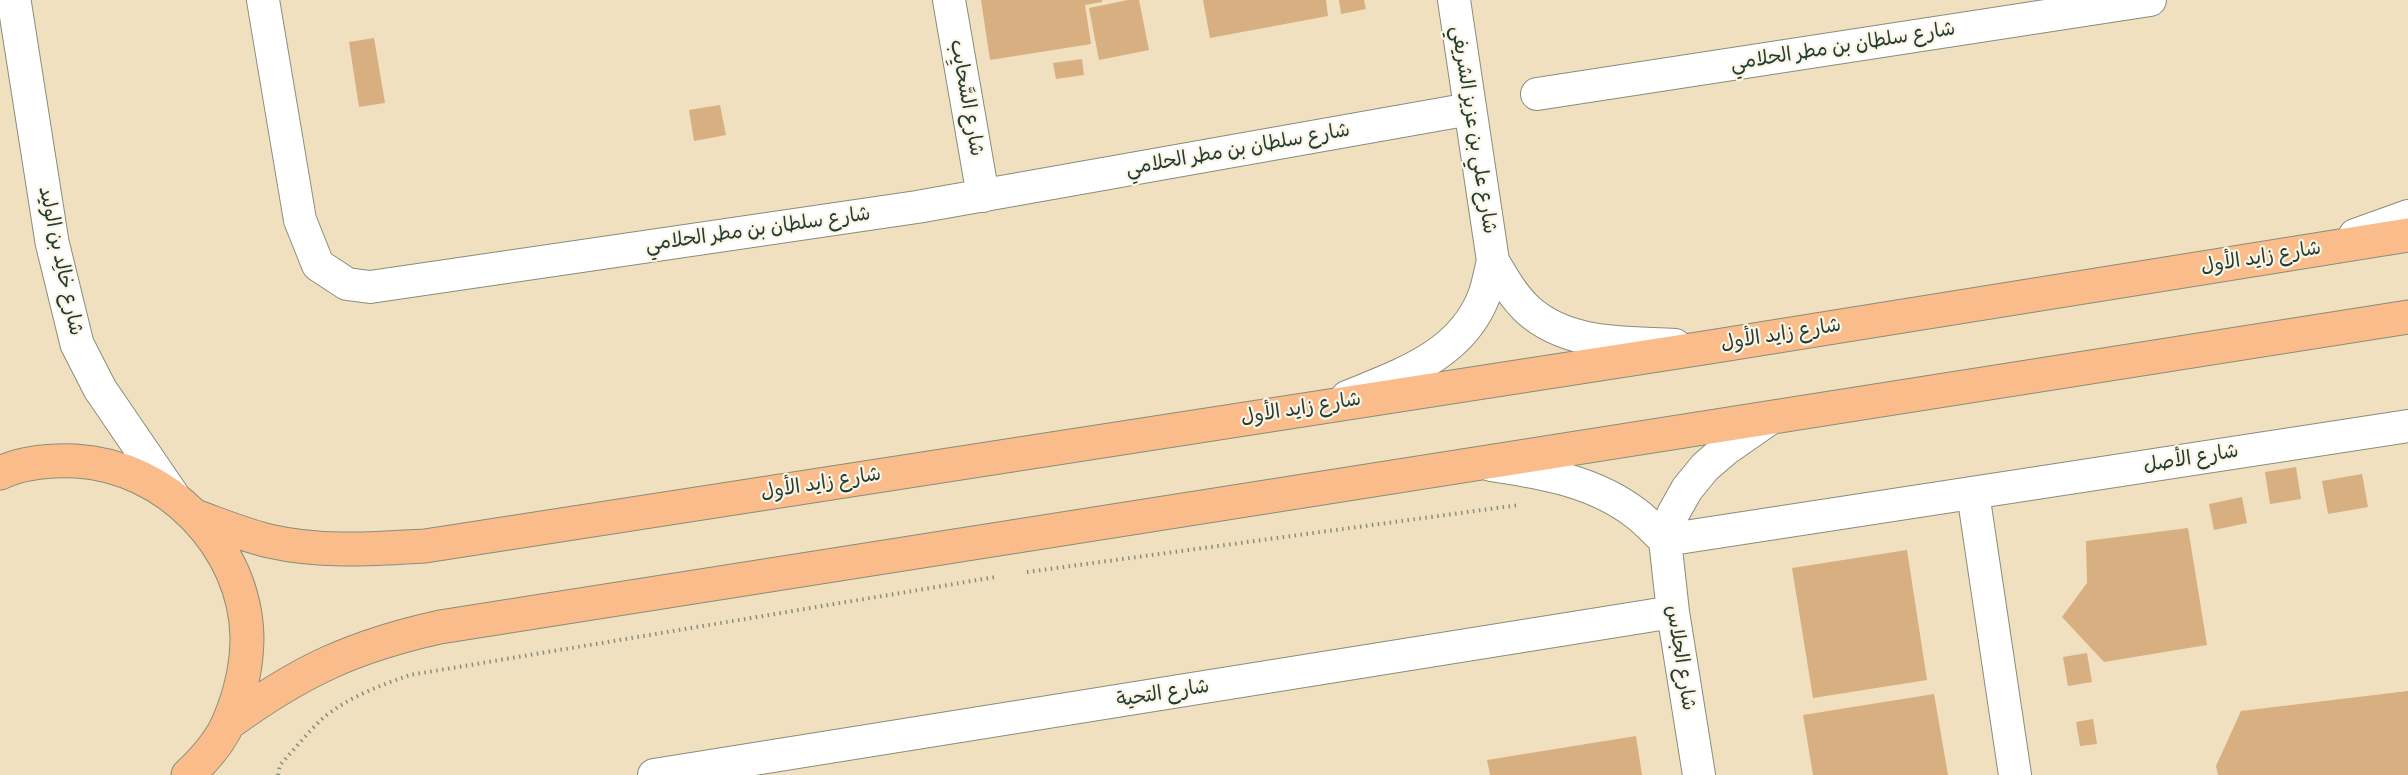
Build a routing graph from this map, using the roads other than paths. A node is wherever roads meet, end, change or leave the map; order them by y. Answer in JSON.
{"nodes":[{"id":1,"x":14,"y":0,"type":"edge"},
{"id":2,"x":263,"y":0,"type":"edge"},
{"id":3,"x":949,"y":0,"type":"edge"},
{"id":4,"x":1454,"y":0,"type":"edge"},
{"id":5,"x":2150,"y":0,"type":"edge"},
{"id":6,"x":1537,"y":94,"type":"dead end"},
{"id":7,"x":1470,"y":109,"type":"junction"},
{"id":8,"x":983,"y":196,"type":"junction"},
{"id":9,"x":2408,"y":216,"type":"edge"},
{"id":10,"x":2408,"y":235,"type":"edge"},
{"id":11,"x":2319,"y":249,"type":"junction"},
{"id":12,"x":1493,"y":261,"type":"junction"},
{"id":13,"x":2408,"y":317,"type":"edge"},
{"id":14,"x":1710,"y":347,"type":"junction"},
{"id":15,"x":1326,"y":405,"type":"junction"},
{"id":16,"x":1772,"y":417,"type":"junction"},
{"id":17,"x":2408,"y":426,"type":"edge"},
{"id":18,"x":1480,"y":463,"type":"junction"},
{"id":19,"x":0,"y":473,"type":"edge"},
{"id":20,"x":1973,"y":493,"type":"junction"},
{"id":21,"x":184,"y":506,"type":"junction"},
{"id":22,"x":1665,"y":540,"type":"junction"},
{"id":23,"x":1673,"y":612,"type":"junction"},
{"id":24,"x":229,"y":723,"type":"junction"},
{"id":25,"x":198,"y":769,"type":"edge"},
{"id":26,"x":654,"y":775,"type":"edge"},
{"id":27,"x":1698,"y":775,"type":"edge"},
{"id":28,"x":2015,"y":775,"type":"edge"}],
"edges":[{"from":1,"to":21,"type":"street","name":"شارع خالِد بن الوليد"},
{"from":2,"to":8,"type":"street","name":"شارع سلطان بن مطر الحلامي"},
{"from":3,"to":8,"type":"street","name":"شارع السَّحايِب"},
{"from":4,"to":7,"type":"street","name":"شارع علي بن عزيز الشريفي"},
{"from":5,"to":6,"type":"street","name":"شارع سلطان بن مطر الحلامي"},
{"from":7,"to":8,"type":"street","name":"شارع سلطان بن مطر الحلامي"},
{"from":7,"to":12,"type":"street","name":"شارع علي بن عزيز الشريفي"},
{"from":9,"to":11,"type":"street"},
{"from":10,"to":11,"type":"main road","name":"شارع زايد الأول"},
{"from":11,"to":14,"type":"main road","name":"شارع زايد الأول"},
{"from":12,"to":14,"type":"street","name":"شارع علي بن عزيز الشريفي"},
{"from":12,"to":15,"type":"street","name":"شارع علي بن عزيز الشريفي"},
{"from":13,"to":16,"type":"main road"},
{"from":14,"to":15,"type":"main road","name":"شارع زايد الأول"},
{"from":15,"to":21,"type":"main road","name":"شارع زايد الأول"},
{"from":16,"to":18,"type":"main road"},
{"from":16,"to":22,"type":"street","name":"شارع الجلاس"},
{"from":17,"to":20,"type":"street","name":"شارع الأصل"},
{"from":18,"to":22,"type":"street"},
{"from":18,"to":24,"type":"main road"},
{"from":19,"to":21,"type":"main road"},
{"from":20,"to":22,"type":"street","name":"شارع الأصل"},
{"from":20,"to":28,"type":"street"},
{"from":21,"to":24,"type":"main road"},
{"from":22,"to":23,"type":"street","name":"شارع الجلاس"},
{"from":23,"to":26,"type":"street","name":"شارع التحية"},
{"from":23,"to":27,"type":"street","name":"شارع الجلاس"},
{"from":24,"to":25,"type":"main road"}]}
